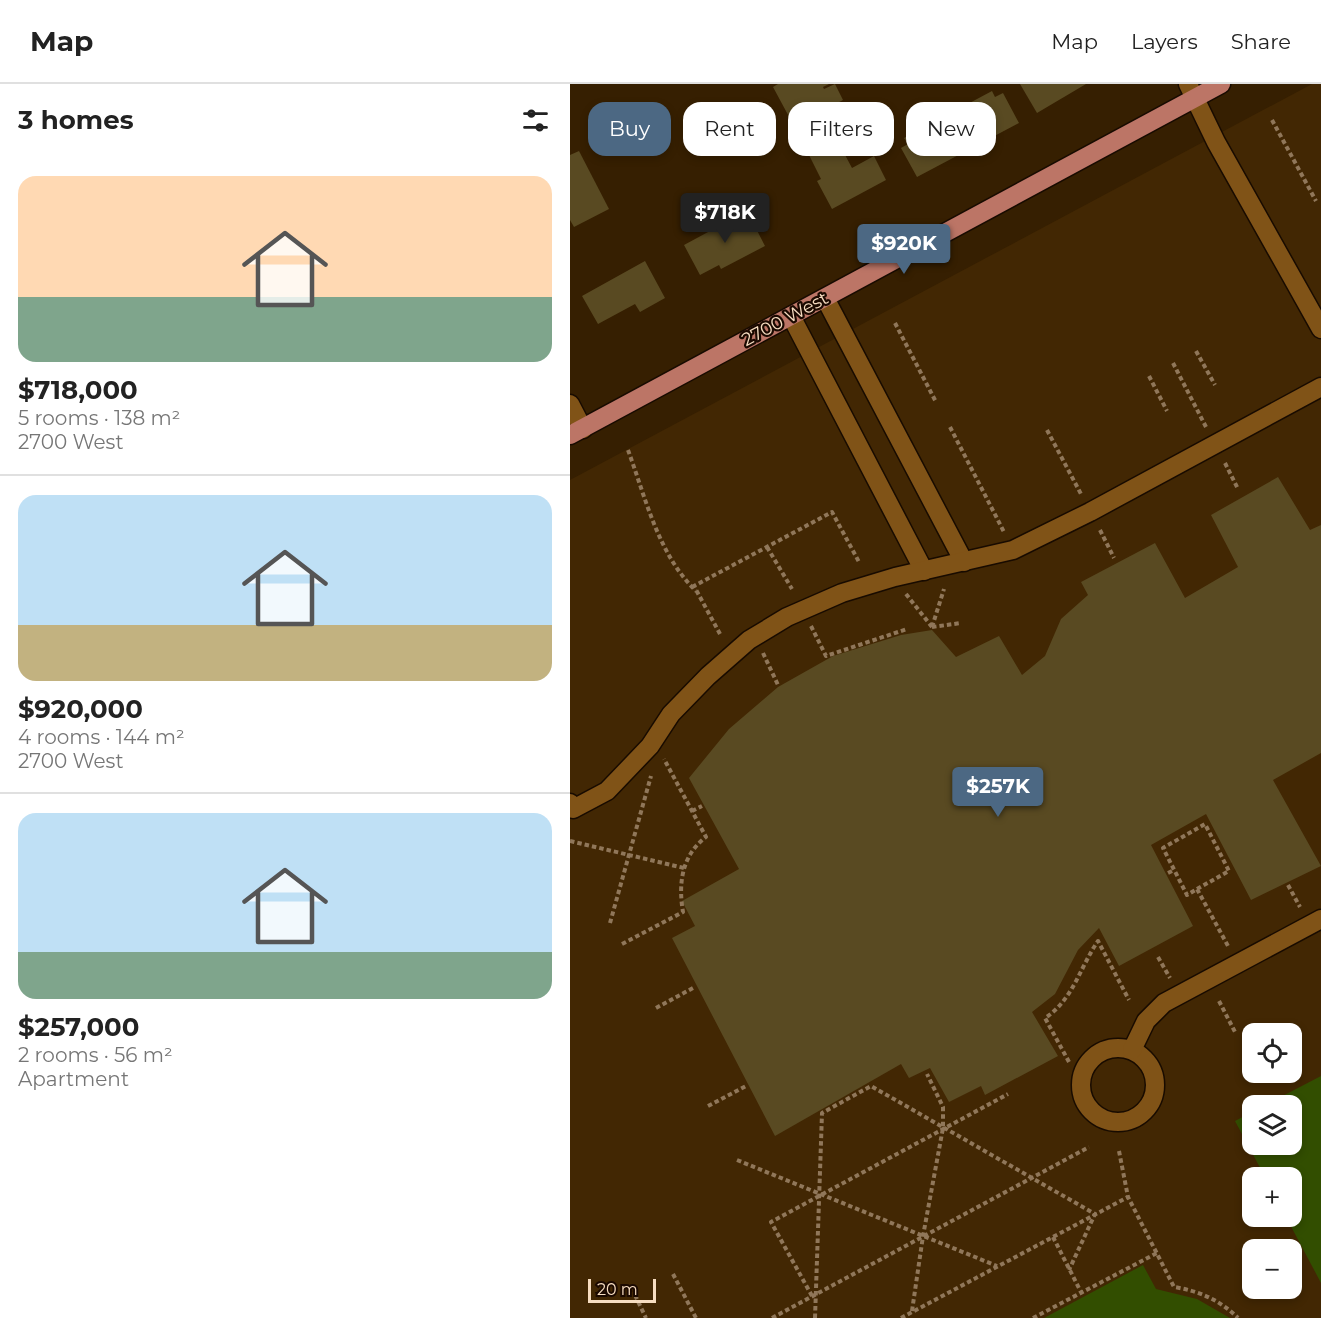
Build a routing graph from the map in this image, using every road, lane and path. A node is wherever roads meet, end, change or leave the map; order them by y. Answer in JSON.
{"nodes":[{"id":1,"x":1221,"y":84,"type":"edge"},
{"id":2,"x":1192,"y":91,"type":"edge"},
{"id":3,"x":1272,"y":120,"type":"dead end"},
{"id":4,"x":1316,"y":201,"type":"dead end"},
{"id":5,"x":825,"y":298,"type":"junction"},
{"id":6,"x":790,"y":316,"type":"junction"},
{"id":7,"x":895,"y":324,"type":"dead end"},
{"id":8,"x":1321,"y":329,"type":"edge"},
{"id":9,"x":1196,"y":351,"type":"dead end"},
{"id":10,"x":1173,"y":363,"type":"dead end"},
{"id":11,"x":1149,"y":376,"type":"dead end"},
{"id":12,"x":1215,"y":385,"type":"dead end"},
{"id":13,"x":1321,"y":387,"type":"edge"},
{"id":14,"x":936,"y":402,"type":"dead end"},
{"id":15,"x":570,"y":404,"type":"edge"},
{"id":16,"x":1167,"y":411,"type":"dead end"},
{"id":17,"x":950,"y":428,"type":"dead end"},
{"id":18,"x":1207,"y":428,"type":"dead end"},
{"id":19,"x":1047,"y":430,"type":"dead end"},
{"id":20,"x":576,"y":432,"type":"edge"},
{"id":21,"x":627,"y":450,"type":"dead end"},
{"id":22,"x":1225,"y":464,"type":"dead end"},
{"id":23,"x":1238,"y":489,"type":"dead end"},
{"id":24,"x":1081,"y":494,"type":"dead end"},
{"id":25,"x":1100,"y":530,"type":"dead end"},
{"id":26,"x":1005,"y":533,"type":"dead end"},
{"id":27,"x":767,"y":547,"type":"junction"},
{"id":28,"x":1114,"y":558,"type":"dead end"},
{"id":29,"x":859,"y":562,"type":"dead end"},
{"id":30,"x":964,"y":562,"type":"junction"},
{"id":31,"x":924,"y":571,"type":"junction"},
{"id":32,"x":792,"y":589,"type":"dead end"},
{"id":33,"x":944,"y":589,"type":"dead end"},
{"id":34,"x":699,"y":594,"type":"junction"},
{"id":35,"x":906,"y":594,"type":"dead end"},
{"id":36,"x":962,"y":622,"type":"dead end"},
{"id":37,"x":811,"y":626,"type":"dead end"},
{"id":38,"x":932,"y":627,"type":"junction"},
{"id":39,"x":907,"y":629,"type":"dead end"},
{"id":40,"x":720,"y":634,"type":"dead end"},
{"id":41,"x":763,"y":652,"type":"dead end"},
{"id":42,"x":778,"y":685,"type":"dead end"},
{"id":43,"x":663,"y":757,"type":"dead end"},
{"id":44,"x":652,"y":773,"type":"dead end"},
{"id":45,"x":570,"y":803,"type":"edge"},
{"id":46,"x":702,"y":806,"type":"dead end"},
{"id":47,"x":693,"y":811,"type":"junction"},
{"id":48,"x":570,"y":841,"type":"edge"},
{"id":49,"x":629,"y":855,"type":"junction"},
{"id":50,"x":684,"y":868,"type":"junction"},
{"id":51,"x":1174,"y":870,"type":"junction"},
{"id":52,"x":1168,"y":873,"type":"dead end"},
{"id":53,"x":1288,"y":885,"type":"dead end"},
{"id":54,"x":1197,"y":889,"type":"junction"},
{"id":55,"x":1300,"y":907,"type":"dead end"},
{"id":56,"x":1321,"y":919,"type":"edge"},
{"id":57,"x":610,"y":923,"type":"dead end"},
{"id":58,"x":622,"y":944,"type":"dead end"},
{"id":59,"x":1228,"y":946,"type":"dead end"},
{"id":60,"x":1158,"y":957,"type":"dead end"},
{"id":61,"x":1170,"y":978,"type":"dead end"},
{"id":62,"x":693,"y":988,"type":"dead end"},
{"id":63,"x":1129,"y":1000,"type":"dead end"},
{"id":64,"x":1219,"y":1001,"type":"dead end"},
{"id":65,"x":656,"y":1008,"type":"dead end"},
{"id":66,"x":1235,"y":1032,"type":"dead end"},
{"id":67,"x":1132,"y":1050,"type":"junction"},
{"id":68,"x":1069,"y":1062,"type":"dead end"},
{"id":69,"x":927,"y":1074,"type":"dead end"},
{"id":70,"x":746,"y":1086,"type":"dead end"},
{"id":71,"x":1008,"y":1094,"type":"dead end"},
{"id":72,"x":708,"y":1106,"type":"dead end"},
{"id":73,"x":943,"y":1128,"type":"junction"},
{"id":74,"x":1089,"y":1147,"type":"dead end"},
{"id":75,"x":1119,"y":1151,"type":"dead end"},
{"id":76,"x":737,"y":1160,"type":"dead end"},
{"id":77,"x":1033,"y":1178,"type":"junction"},
{"id":78,"x":820,"y":1195,"type":"junction"},
{"id":79,"x":1128,"y":1197,"type":"junction"},
{"id":80,"x":1095,"y":1214,"type":"junction"},
{"id":81,"x":923,"y":1236,"type":"junction"},
{"id":82,"x":1053,"y":1237,"type":"junction"},
{"id":83,"x":1156,"y":1253,"type":"junction"},
{"id":84,"x":998,"y":1266,"type":"junction"},
{"id":85,"x":1069,"y":1270,"type":"junction"},
{"id":86,"x":673,"y":1274,"type":"dead end"},
{"id":87,"x":1081,"y":1293,"type":"junction"},
{"id":88,"x":635,"y":1295,"type":"dead end"},
{"id":89,"x":814,"y":1295,"type":"junction"},
{"id":90,"x":912,"y":1312,"type":"junction"},
{"id":91,"x":646,"y":1318,"type":"edge"},
{"id":92,"x":696,"y":1318,"type":"edge"},
{"id":93,"x":772,"y":1318,"type":"edge"},
{"id":94,"x":815,"y":1318,"type":"edge"},
{"id":95,"x":901,"y":1318,"type":"edge"},
{"id":96,"x":1033,"y":1318,"type":"edge"},
{"id":97,"x":1238,"y":1318,"type":"edge"}],
"edges":[{"from":1,"to":2,"type":"main road","name":"2700 West"},
{"from":2,"to":5,"type":"main road","name":"2700 West"},
{"from":2,"to":8,"type":"street"},
{"from":3,"to":4,"type":"path"},
{"from":5,"to":6,"type":"main road","name":"2700 West"},
{"from":5,"to":30,"type":"street"},
{"from":6,"to":20,"type":"main road","name":"2700 West"},
{"from":6,"to":31,"type":"street"},
{"from":7,"to":14,"type":"path"},
{"from":9,"to":12,"type":"path"},
{"from":10,"to":18,"type":"path"},
{"from":11,"to":16,"type":"path"},
{"from":13,"to":30,"type":"street"},
{"from":15,"to":20,"type":"street"},
{"from":17,"to":26,"type":"path"},
{"from":19,"to":24,"type":"path"},
{"from":21,"to":34,"type":"path"},
{"from":22,"to":23,"type":"path"},
{"from":25,"to":28,"type":"path"},
{"from":27,"to":29,"type":"path"},
{"from":27,"to":32,"type":"path"},
{"from":27,"to":34,"type":"path"},
{"from":30,"to":31,"type":"street"},
{"from":31,"to":45,"type":"street"},
{"from":33,"to":38,"type":"path"},
{"from":34,"to":40,"type":"path"},
{"from":35,"to":38,"type":"path"},
{"from":36,"to":38,"type":"path"},
{"from":37,"to":39,"type":"path"},
{"from":41,"to":42,"type":"path"},
{"from":43,"to":47,"type":"path"},
{"from":44,"to":49,"type":"path"},
{"from":46,"to":47,"type":"path"},
{"from":47,"to":50,"type":"path"},
{"from":48,"to":49,"type":"path"},
{"from":49,"to":50,"type":"path"},
{"from":49,"to":57,"type":"path"},
{"from":50,"to":58,"type":"path"},
{"from":51,"to":52,"type":"path"},
{"from":51,"to":54,"type":"path"},
{"from":51,"to":54,"type":"path"},
{"from":53,"to":55,"type":"path"},
{"from":54,"to":59,"type":"path"},
{"from":56,"to":67,"type":"street"},
{"from":60,"to":61,"type":"path"},
{"from":62,"to":65,"type":"path"},
{"from":63,"to":68,"type":"path"},
{"from":64,"to":66,"type":"path"},
{"from":67,"to":67,"type":"street"},
{"from":69,"to":73,"type":"path"},
{"from":70,"to":72,"type":"path"},
{"from":71,"to":73,"type":"path"},
{"from":73,"to":77,"type":"path"},
{"from":73,"to":78,"type":"path"},
{"from":73,"to":78,"type":"path"},
{"from":73,"to":81,"type":"path"},
{"from":74,"to":77,"type":"path"},
{"from":75,"to":79,"type":"path"},
{"from":76,"to":78,"type":"path"},
{"from":77,"to":80,"type":"path"},
{"from":77,"to":81,"type":"path"},
{"from":78,"to":81,"type":"path"},
{"from":78,"to":89,"type":"path"},
{"from":78,"to":89,"type":"path"},
{"from":79,"to":80,"type":"path"},
{"from":79,"to":83,"type":"path"},
{"from":80,"to":82,"type":"path"},
{"from":80,"to":85,"type":"path"},
{"from":81,"to":84,"type":"path"},
{"from":81,"to":89,"type":"path"},
{"from":81,"to":90,"type":"path"},
{"from":82,"to":84,"type":"path"},
{"from":82,"to":85,"type":"path"},
{"from":83,"to":87,"type":"path"},
{"from":83,"to":97,"type":"path"},
{"from":84,"to":90,"type":"path"},
{"from":85,"to":87,"type":"path"},
{"from":86,"to":92,"type":"path"},
{"from":87,"to":96,"type":"path"},
{"from":88,"to":91,"type":"path"},
{"from":89,"to":93,"type":"path"},
{"from":89,"to":94,"type":"path"},
{"from":90,"to":95,"type":"path"}]}
